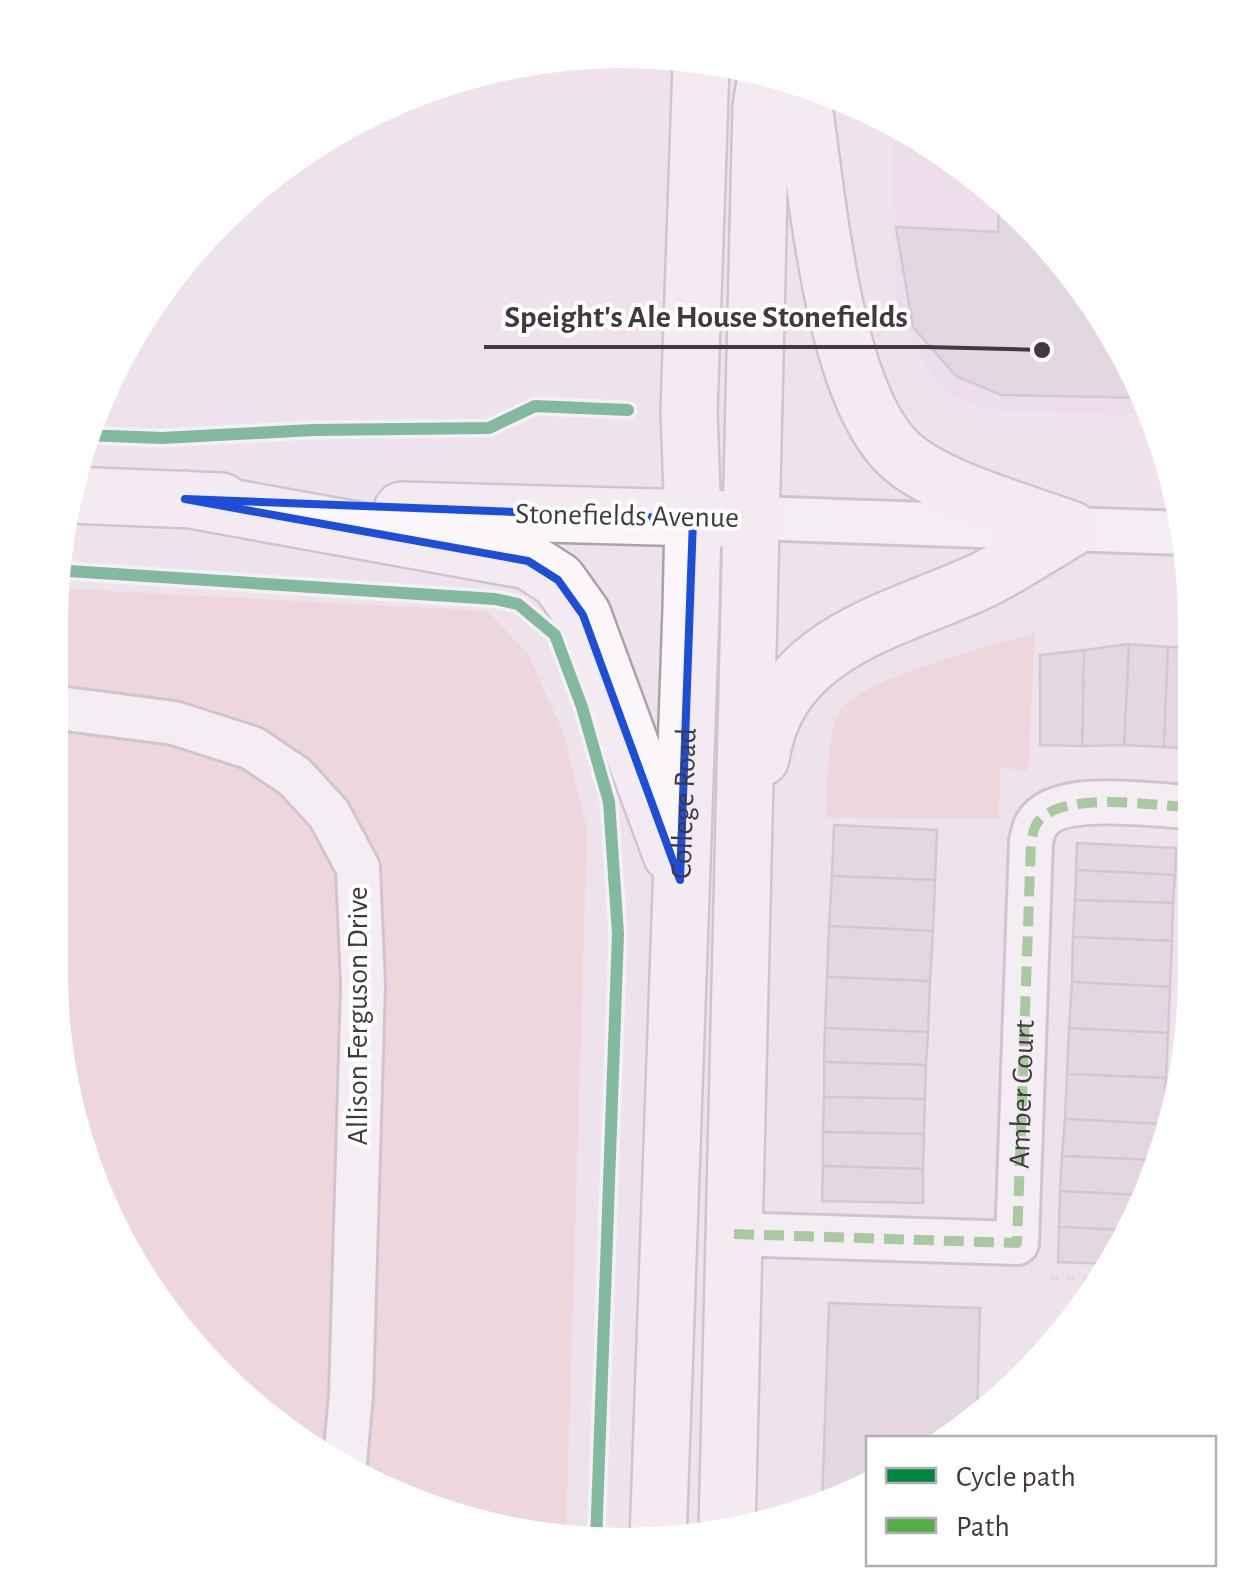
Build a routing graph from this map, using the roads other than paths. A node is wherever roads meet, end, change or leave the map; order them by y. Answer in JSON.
{"nodes":[{"id":1,"x":700,"y":73,"type":"edge"},
{"id":2,"x":764,"y":85,"type":"edge"},
{"id":3,"x":803,"y":97,"type":"edge"},
{"id":4,"x":82,"y":495,"type":"edge"},
{"id":5,"x":185,"y":499,"type":"junction"},
{"id":6,"x":753,"y":518,"type":"junction"},
{"id":7,"x":693,"y":520,"type":"junction"},
{"id":8,"x":1070,"y":529,"type":"junction"},
{"id":9,"x":1171,"y":532,"type":"edge"},
{"id":10,"x":68,"y":709,"type":"edge"},
{"id":11,"x":1178,"y":806,"type":"edge"},
{"id":12,"x":745,"y":866,"type":"junction"},
{"id":13,"x":680,"y":880,"type":"junction"},
{"id":14,"x":734,"y":1234,"type":"junction"},
{"id":15,"x":346,"y":1454,"type":"edge"},
{"id":16,"x":727,"y":1519,"type":"edge"},
{"id":17,"x":658,"y":1527,"type":"edge"}],
"edges":[{"from":1,"to":7,"type":"main road","name":"College Road"},
{"from":2,"to":6,"type":"main road","name":"College Road"},
{"from":3,"to":8,"type":"main road"},
{"from":4,"to":5,"type":"main road","name":"Stonefields Avenue"},
{"from":5,"to":7,"type":"main road","name":"Stonefields Avenue"},
{"from":5,"to":13,"type":"main road"},
{"from":6,"to":7,"type":"main road","name":"Stonefields Avenue"},
{"from":6,"to":8,"type":"street","name":"Stonefields Avenue"},
{"from":6,"to":12,"type":"main road","name":"College Road"},
{"from":7,"to":13,"type":"main road","name":"College Road"},
{"from":8,"to":9,"type":"street","name":"Stonefields Avenue"},
{"from":8,"to":12,"type":"main road"},
{"from":10,"to":15,"type":"street","name":"Allison Ferguson Drive"},
{"from":11,"to":14,"type":"street","name":"Amber Court"},
{"from":12,"to":14,"type":"main road","name":"College Road"},
{"from":13,"to":17,"type":"main road","name":"College Road"},
{"from":14,"to":16,"type":"main road","name":"College Road"}]}
